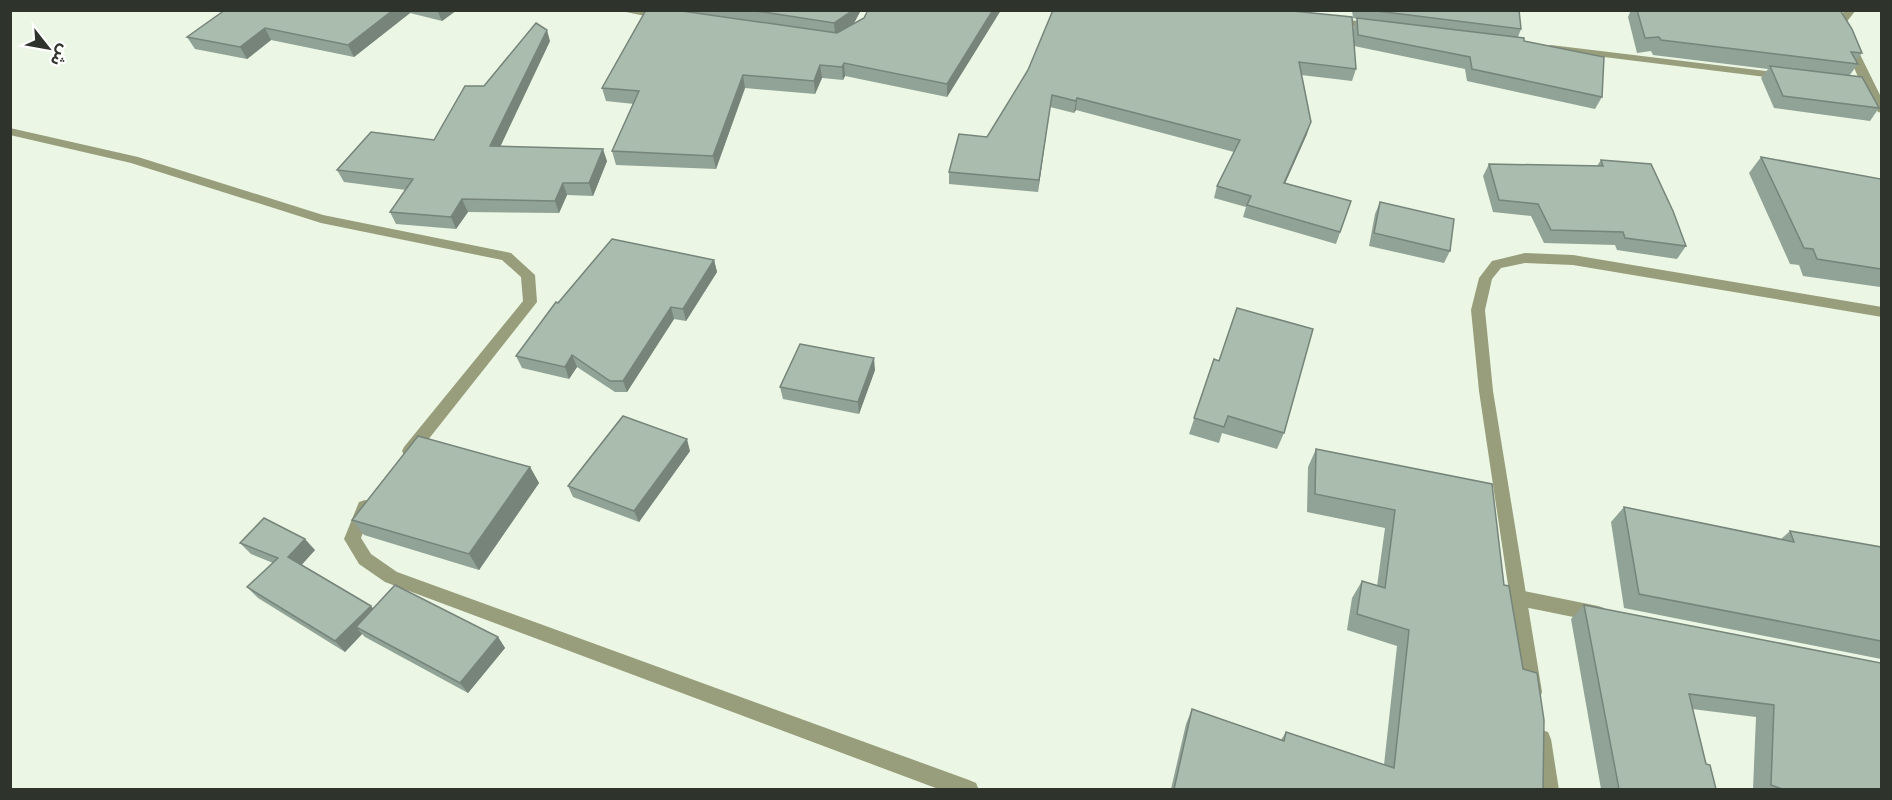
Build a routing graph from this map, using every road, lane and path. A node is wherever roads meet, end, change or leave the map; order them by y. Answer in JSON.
{"nodes":[{"id":1,"x":621,"y":10,"type":"edge"},
{"id":2,"x":1296,"y":10,"type":"edge"},
{"id":3,"x":1851,"y":10,"type":"edge"},
{"id":4,"x":679,"y":19,"type":"edge"},
{"id":5,"x":1392,"y":28,"type":"edge"},
{"id":6,"x":1535,"y":46,"type":"edge"},
{"id":7,"x":1797,"y":78,"type":"edge"},
{"id":8,"x":1881,"y":110,"type":"edge"},
{"id":9,"x":10,"y":131,"type":"edge"},
{"id":10,"x":1881,"y":312,"type":"edge"},
{"id":11,"x":398,"y":467,"type":"edge"},
{"id":12,"x":376,"y":494,"type":"edge"},
{"id":13,"x":1518,"y":598,"type":"junction"},
{"id":14,"x":1611,"y":616,"type":"edge"},
{"id":15,"x":969,"y":789,"type":"edge"},
{"id":16,"x":1549,"y":789,"type":"edge"}],
"edges":[{"from":1,"to":4,"type":"street"},
{"from":2,"to":5,"type":"street"},
{"from":3,"to":8,"type":"street"},
{"from":6,"to":7,"type":"street"},
{"from":9,"to":11,"type":"street"},
{"from":10,"to":13,"type":"street"},
{"from":12,"to":15,"type":"street"},
{"from":13,"to":14,"type":"street"},
{"from":13,"to":16,"type":"street"}]}
